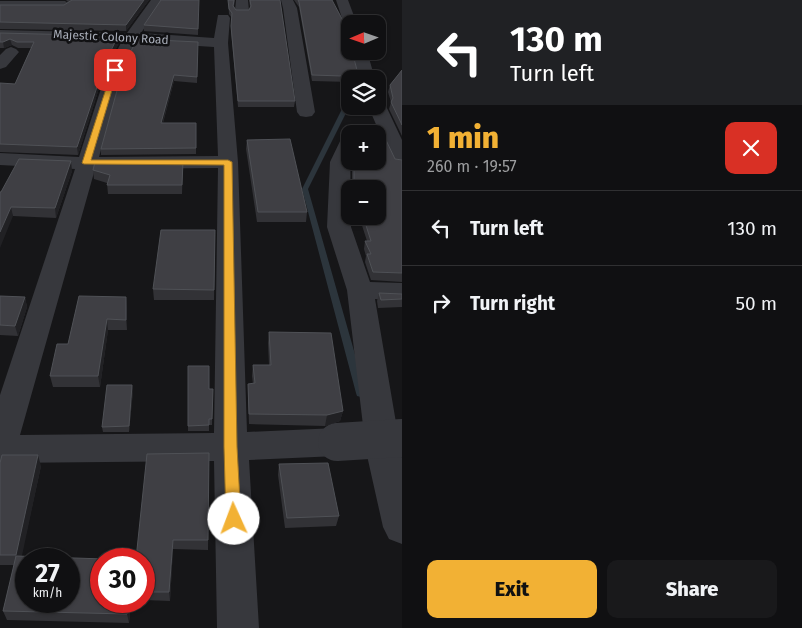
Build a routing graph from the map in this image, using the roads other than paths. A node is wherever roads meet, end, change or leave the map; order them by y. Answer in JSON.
{"nodes":[{"id":1,"x":157,"y":0,"type":"edge"},
{"id":2,"x":287,"y":0,"type":"edge"},
{"id":3,"x":342,"y":0,"type":"edge"},
{"id":4,"x":67,"y":3,"type":"edge"},
{"id":5,"x":0,"y":5,"type":"edge"},
{"id":6,"x":347,"y":15,"type":"edge"},
{"id":7,"x":224,"y":18,"type":"dead end"},
{"id":8,"x":0,"y":34,"type":"edge"},
{"id":9,"x":48,"y":34,"type":"junction"},
{"id":10,"x":131,"y":37,"type":"junction"},
{"id":11,"x":221,"y":43,"type":"junction"},
{"id":12,"x":11,"y":52,"type":"edge"},
{"id":13,"x":0,"y":64,"type":"edge"},
{"id":14,"x":306,"y":112,"type":"dead end"},
{"id":15,"x":362,"y":121,"type":"edge"},
{"id":16,"x":0,"y":158,"type":"edge"},
{"id":17,"x":402,"y":161,"type":"edge"},
{"id":18,"x":228,"y":162,"type":"junction"},
{"id":19,"x":86,"y":163,"type":"junction"},
{"id":20,"x":360,"y":290,"type":"junction"},
{"id":21,"x":402,"y":292,"type":"edge"},
{"id":22,"x":402,"y":438,"type":"edge"},
{"id":23,"x":230,"y":447,"type":"junction"},
{"id":24,"x":0,"y":448,"type":"edge"},
{"id":25,"x":402,"y":527,"type":"edge"},
{"id":26,"x":238,"y":628,"type":"edge"}],
"edges":[{"from":1,"to":10,"type":"street"},
{"from":2,"to":14,"type":"street"},
{"from":3,"to":6,"type":"street"},
{"from":4,"to":5,"type":"street"},
{"from":4,"to":9,"type":"street"},
{"from":7,"to":11,"type":"street"},
{"from":8,"to":9,"type":"street","name":"Majestic Colony Road"},
{"from":9,"to":10,"type":"street","name":"Majestic Colony Road"},
{"from":10,"to":11,"type":"street","name":"Majestic Colony Road"},
{"from":10,"to":19,"type":"street"},
{"from":11,"to":18,"type":"street"},
{"from":12,"to":13,"type":"street"},
{"from":15,"to":17,"type":"street"},
{"from":15,"to":20,"type":"street"},
{"from":16,"to":19,"type":"street"},
{"from":18,"to":19,"type":"street"},
{"from":18,"to":23,"type":"street"},
{"from":19,"to":24,"type":"street"},
{"from":20,"to":21,"type":"street"},
{"from":20,"to":25,"type":"street"},
{"from":22,"to":23,"type":"street","bridge":true},
{"from":23,"to":24,"type":"street"},
{"from":23,"to":26,"type":"street"}]}
